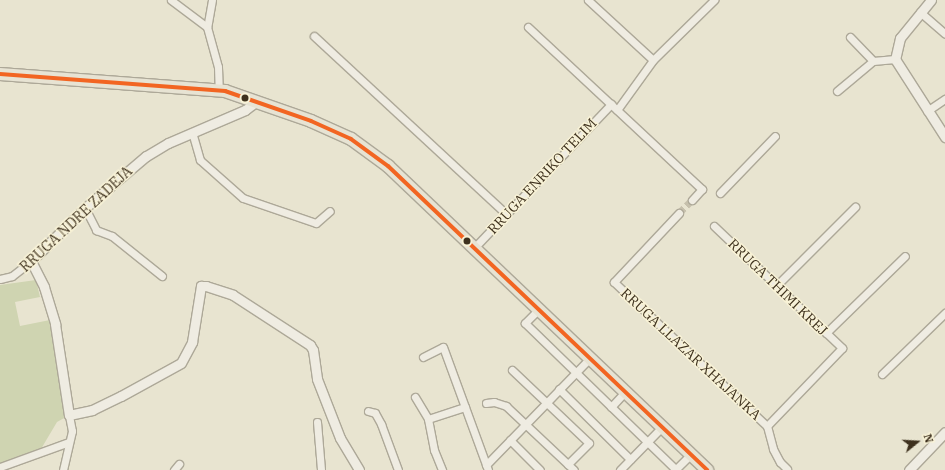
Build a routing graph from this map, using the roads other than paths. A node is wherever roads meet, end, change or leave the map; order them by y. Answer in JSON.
{"nodes":[{"id":1,"x":171,"y":0,"type":"edge"},
{"id":2,"x":212,"y":0,"type":"edge"},
{"id":3,"x":588,"y":0,"type":"edge"},
{"id":4,"x":714,"y":0,"type":"edge"},
{"id":5,"x":931,"y":0,"type":"edge"},
{"id":6,"x":920,"y":12,"type":"junction"},
{"id":7,"x":208,"y":27,"type":"junction"},
{"id":8,"x":528,"y":27,"type":"dead end"},
{"id":9,"x":945,"y":34,"type":"edge"},
{"id":10,"x":314,"y":36,"type":"dead end"},
{"id":11,"x":850,"y":37,"type":"dead end"},
{"id":12,"x":895,"y":59,"type":"junction"},
{"id":13,"x":653,"y":60,"type":"junction"},
{"id":14,"x":873,"y":61,"type":"junction"},
{"id":15,"x":0,"y":74,"type":"edge"},
{"id":16,"x":219,"y":90,"type":"junction"},
{"id":17,"x":837,"y":91,"type":"dead end"},
{"id":18,"x":945,"y":99,"type":"edge"},
{"id":19,"x":257,"y":101,"type":"junction"},
{"id":20,"x":611,"y":104,"type":"junction"},
{"id":21,"x":617,"y":110,"type":"junction"},
{"id":22,"x":927,"y":111,"type":"junction"},
{"id":23,"x":192,"y":132,"type":"junction"},
{"id":24,"x":775,"y":136,"type":"dead end"},
{"id":25,"x":945,"y":137,"type":"edge"},
{"id":26,"x":720,"y":193,"type":"dead end"},
{"id":27,"x":692,"y":200,"type":"tunnel mouth"},
{"id":28,"x":855,"y":207,"type":"dead end"},
{"id":29,"x":84,"y":208,"type":"junction"},
{"id":30,"x":330,"y":211,"type":"dead end"},
{"id":31,"x":679,"y":213,"type":"tunnel mouth"},
{"id":32,"x":506,"y":214,"type":"junction"},
{"id":33,"x":714,"y":226,"type":"dead end"},
{"id":34,"x":474,"y":248,"type":"junction"},
{"id":35,"x":905,"y":256,"type":"dead end"},
{"id":36,"x":32,"y":261,"type":"junction"},
{"id":37,"x":162,"y":276,"type":"dead end"},
{"id":38,"x":0,"y":279,"type":"edge"},
{"id":39,"x":776,"y":286,"type":"junction"},
{"id":40,"x":539,"y":309,"type":"junction"},
{"id":41,"x":945,"y":313,"type":"edge"},
{"id":42,"x":826,"y":333,"type":"junction"},
{"id":43,"x":423,"y":357,"type":"dead end"},
{"id":44,"x":590,"y":358,"type":"junction"},
{"id":45,"x":512,"y":370,"type":"dead end"},
{"id":46,"x":576,"y":372,"type":"junction"},
{"id":47,"x":882,"y":374,"type":"dead end"},
{"id":48,"x":559,"y":389,"type":"junction"},
{"id":49,"x":625,"y":392,"type":"junction"},
{"id":50,"x":415,"y":397,"type":"dead end"},
{"id":51,"x":486,"y":403,"type":"dead end"},
{"id":52,"x":546,"y":403,"type":"junction"},
{"id":53,"x":465,"y":407,"type":"junction"},
{"id":54,"x":611,"y":407,"type":"junction"},
{"id":55,"x":368,"y":411,"type":"dead end"},
{"id":56,"x":69,"y":415,"type":"junction"},
{"id":57,"x":428,"y":419,"type":"junction"},
{"id":58,"x":318,"y":422,"type":"dead end"},
{"id":59,"x":526,"y":423,"type":"junction"},
{"id":60,"x":767,"y":426,"type":"junction"},
{"id":61,"x":662,"y":427,"type":"junction"},
{"id":62,"x":945,"y":432,"type":"edge"},
{"id":63,"x":510,"y":440,"type":"junction"},
{"id":64,"x":69,"y":442,"type":"junction"},
{"id":65,"x":647,"y":442,"type":"junction"},
{"id":66,"x":691,"y":454,"type":"junction"},
{"id":67,"x":630,"y":460,"type":"junction"},
{"id":68,"x":179,"y":464,"type":"dead end"},
{"id":69,"x":568,"y":464,"type":"junction"},
{"id":70,"x":0,"y":466,"type":"edge"},
{"id":71,"x":487,"y":467,"type":"edge"},
{"id":72,"x":320,"y":469,"type":"edge"},
{"id":73,"x":788,"y":469,"type":"edge"},
{"id":74,"x":63,"y":470,"type":"edge"},
{"id":75,"x":174,"y":470,"type":"edge"},
{"id":76,"x":359,"y":470,"type":"edge"},
{"id":77,"x":398,"y":470,"type":"edge"},
{"id":78,"x":442,"y":470,"type":"edge"},
{"id":79,"x":540,"y":470,"type":"edge"},
{"id":80,"x":574,"y":470,"type":"edge"},
{"id":81,"x":620,"y":470,"type":"edge"},
{"id":82,"x":676,"y":470,"type":"edge"},
{"id":83,"x":707,"y":470,"type":"edge"},
{"id":84,"x":909,"y":470,"type":"edge"}],
"edges":[{"from":1,"to":7,"type":"street"},
{"from":2,"to":7,"type":"street"},
{"from":3,"to":13,"type":"street"},
{"from":4,"to":13,"type":"street"},
{"from":5,"to":6,"type":"street"},
{"from":6,"to":9,"type":"street"},
{"from":6,"to":12,"type":"street"},
{"from":7,"to":16,"type":"street"},
{"from":8,"to":20,"type":"street"},
{"from":10,"to":32,"type":"street"},
{"from":11,"to":14,"type":"street"},
{"from":12,"to":14,"type":"street"},
{"from":12,"to":22,"type":"street"},
{"from":13,"to":21,"type":"street"},
{"from":14,"to":17,"type":"street"},
{"from":15,"to":16,"type":"main road"},
{"from":16,"to":19,"type":"main road"},
{"from":18,"to":22,"type":"street"},
{"from":19,"to":23,"type":"street","name":"RRUGA NDRE ZADEJA"},
{"from":19,"to":34,"type":"main road"},
{"from":20,"to":21,"type":"street"},
{"from":20,"to":32,"type":"street","name":"RRUGA ENRIKO TELIM"},
{"from":21,"to":27,"type":"street"},
{"from":22,"to":25,"type":"street"},
{"from":23,"to":29,"type":"street","name":"RRUGA NDRE ZADEJA"},
{"from":23,"to":30,"type":"street"},
{"from":24,"to":26,"type":"street"},
{"from":28,"to":39,"type":"street"},
{"from":29,"to":36,"type":"street","name":"RRUGA NDRE ZADEJA"},
{"from":29,"to":37,"type":"street"},
{"from":31,"to":60,"type":"street","name":"RRUGA LLAZAR XHAJANKA"},
{"from":32,"to":34,"type":"street","name":"RRUGA ENRIKO TELIM"},
{"from":33,"to":39,"type":"street","name":"RRUGA THIMI KREJ"},
{"from":34,"to":40,"type":"main road"},
{"from":35,"to":42,"type":"street"},
{"from":36,"to":38,"type":"street","name":"RRUGA NDRE ZADEJA"},
{"from":36,"to":56,"type":"street"},
{"from":39,"to":42,"type":"street","name":"RRUGA THIMI KREJ"},
{"from":40,"to":44,"type":"main road"},
{"from":40,"to":46,"type":"street"},
{"from":41,"to":47,"type":"street"},
{"from":42,"to":60,"type":"street","name":"RRUGA THIMI KREJ"},
{"from":43,"to":53,"type":"street"},
{"from":44,"to":46,"type":"street"},
{"from":44,"to":49,"type":"main road"},
{"from":45,"to":52,"type":"street"},
{"from":46,"to":48,"type":"street"},
{"from":46,"to":54,"type":"street"},
{"from":48,"to":52,"type":"street"},
{"from":48,"to":67,"type":"street"},
{"from":49,"to":54,"type":"street"},
{"from":49,"to":61,"type":"main road"},
{"from":50,"to":57,"type":"street"},
{"from":51,"to":59,"type":"street"},
{"from":52,"to":59,"type":"street"},
{"from":52,"to":69,"type":"street"},
{"from":53,"to":57,"type":"street"},
{"from":53,"to":71,"type":"street"},
{"from":54,"to":65,"type":"street"},
{"from":55,"to":77,"type":"street"},
{"from":56,"to":64,"type":"street"},
{"from":56,"to":76,"type":"street"},
{"from":57,"to":78,"type":"street"},
{"from":58,"to":72,"type":"street"},
{"from":59,"to":63,"type":"street"},
{"from":59,"to":69,"type":"street"},
{"from":60,"to":73,"type":"street","name":"RRUGA LLAZAR XHAJANKA"},
{"from":61,"to":65,"type":"street"},
{"from":61,"to":66,"type":"main road"},
{"from":62,"to":84,"type":"street"},
{"from":63,"to":71,"type":"street"},
{"from":63,"to":79,"type":"street"},
{"from":64,"to":70,"type":"street"},
{"from":64,"to":74,"type":"street"},
{"from":65,"to":67,"type":"street"},
{"from":65,"to":82,"type":"street"},
{"from":66,"to":82,"type":"street"},
{"from":66,"to":83,"type":"main road"},
{"from":67,"to":81,"type":"street"},
{"from":68,"to":75,"type":"street"},
{"from":69,"to":80,"type":"street"}]}
